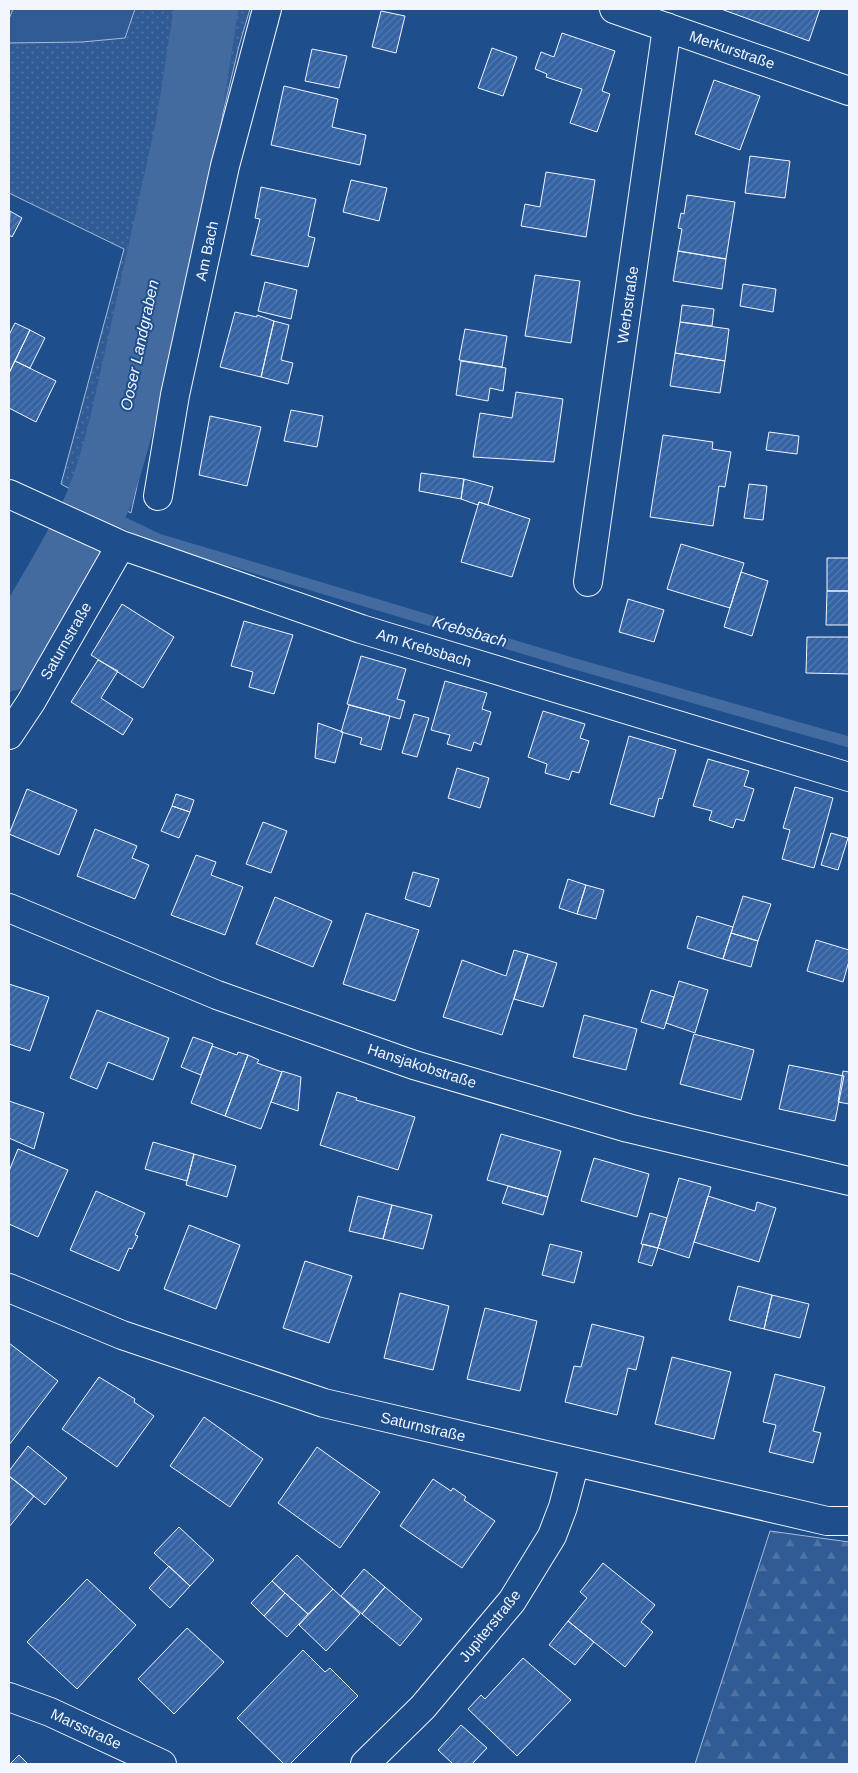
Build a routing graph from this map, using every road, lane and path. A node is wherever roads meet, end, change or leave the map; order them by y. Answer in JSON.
{"nodes":[{"id":1,"x":267,"y":9,"type":"edge"},
{"id":2,"x":614,"y":9,"type":"edge"},
{"id":3,"x":667,"y":27,"type":"junction"},
{"id":4,"x":849,"y":91,"type":"edge"},
{"id":5,"x":9,"y":494,"type":"edge"},
{"id":6,"x":158,"y":496,"type":"dead end"},
{"id":7,"x":109,"y":540,"type":"junction"},
{"id":8,"x":588,"y":582,"type":"dead end"},
{"id":9,"x":9,"y":735,"type":"edge"},
{"id":10,"x":849,"y":777,"type":"edge"},
{"id":11,"x":9,"y":908,"type":"edge"},
{"id":12,"x":849,"y":1181,"type":"edge"},
{"id":13,"x":9,"y":1288,"type":"edge"},
{"id":14,"x":575,"y":1462,"type":"junction"},
{"id":15,"x":849,"y":1521,"type":"edge"},
{"id":16,"x":9,"y":1698,"type":"edge"},
{"id":17,"x":162,"y":1764,"type":"edge"},
{"id":18,"x":365,"y":1764,"type":"edge"}],
"edges":[{"from":1,"to":6,"type":"street","name":"Am Bach"},
{"from":2,"to":3,"type":"street","name":"Merkurstraße"},
{"from":3,"to":4,"type":"street","name":"Merkurstraße"},
{"from":3,"to":8,"type":"street","name":"Werbstraße"},
{"from":5,"to":7,"type":"street","name":"Am Krebsbach"},
{"from":7,"to":9,"type":"street","name":"Saturnstraße"},
{"from":7,"to":10,"type":"street","name":"Am Krebsbach"},
{"from":11,"to":12,"type":"street","name":"Hansjakobstraße"},
{"from":13,"to":14,"type":"street","name":"Saturnstraße"},
{"from":14,"to":15,"type":"street","name":"Saturnstraße"},
{"from":14,"to":18,"type":"street","name":"Jupiterstraße"},
{"from":16,"to":17,"type":"street","name":"Marsstraße"}]}
